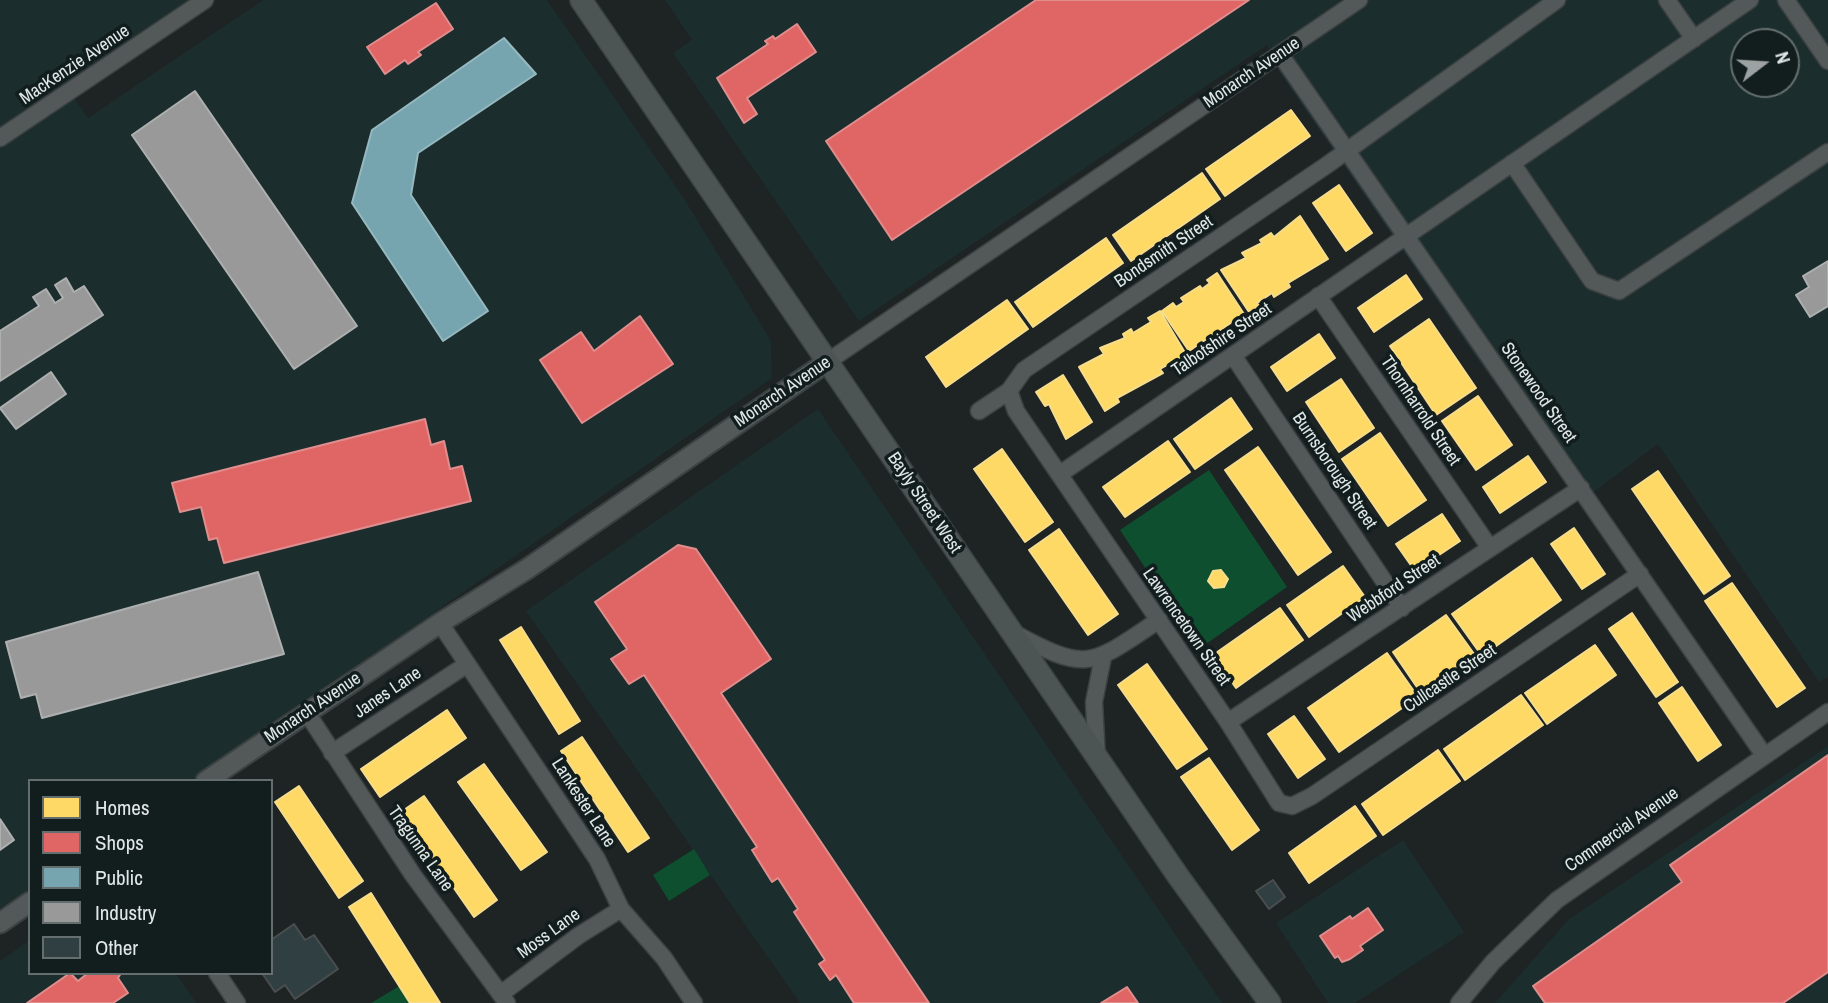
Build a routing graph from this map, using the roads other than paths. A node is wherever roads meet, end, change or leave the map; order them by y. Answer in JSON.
{"nodes":[{"id":1,"x":205,"y":0,"type":"edge"},
{"id":2,"x":581,"y":0,"type":"edge"},
{"id":3,"x":1359,"y":0,"type":"edge"},
{"id":4,"x":1557,"y":0,"type":"edge"},
{"id":5,"x":1667,"y":0,"type":"edge"},
{"id":6,"x":1750,"y":0,"type":"edge"},
{"id":7,"x":1786,"y":0,"type":"edge"},
{"id":8,"x":1693,"y":39,"type":"junction"},
{"id":9,"x":1280,"y":54,"type":"junction"},
{"id":10,"x":1828,"y":61,"type":"edge"},
{"id":11,"x":0,"y":138,"type":"edge"},
{"id":12,"x":1347,"y":151,"type":"junction"},
{"id":13,"x":1828,"y":152,"type":"edge"},
{"id":14,"x":1512,"y":163,"type":"junction"},
{"id":15,"x":1405,"y":237,"type":"junction"},
{"id":16,"x":1318,"y":296,"type":"junction"},
{"id":17,"x":1234,"y":357,"type":"junction"},
{"id":18,"x":827,"y":362,"type":"junction"},
{"id":19,"x":1009,"y":391,"type":"junction"},
{"id":20,"x":979,"y":411,"type":"dead end"},
{"id":21,"x":1060,"y":474,"type":"junction"},
{"id":22,"x":1581,"y":488,"type":"junction"},
{"id":23,"x":1490,"y":548,"type":"junction"},
{"id":24,"x":1640,"y":574,"type":"junction"},
{"id":25,"x":1402,"y":607,"type":"junction"},
{"id":26,"x":1159,"y":620,"type":"junction"},
{"id":27,"x":440,"y":623,"type":"junction"},
{"id":28,"x":1012,"y":631,"type":"junction"},
{"id":29,"x":1103,"y":657,"type":"junction"},
{"id":30,"x":466,"y":664,"type":"junction"},
{"id":31,"x":1828,"y":712,"type":"edge"},
{"id":32,"x":307,"y":713,"type":"junction"},
{"id":33,"x":1228,"y":722,"type":"junction"},
{"id":34,"x":332,"y":753,"type":"junction"},
{"id":35,"x":1764,"y":755,"type":"junction"},
{"id":36,"x":1097,"y":758,"type":"junction"},
{"id":37,"x":209,"y":779,"type":"edge"},
{"id":38,"x":1279,"y":803,"type":"joint"},
{"id":39,"x":28,"y":903,"type":"edge"},
{"id":40,"x":621,"y":909,"type":"junction"},
{"id":41,"x":0,"y":923,"type":"edge"},
{"id":42,"x":218,"y":975,"type":"edge"},
{"id":43,"x":505,"y":998,"type":"edge"},
{"id":44,"x":237,"y":1003,"type":"edge"},
{"id":45,"x":694,"y":1003,"type":"edge"},
{"id":46,"x":1270,"y":1003,"type":"edge"},
{"id":47,"x":1459,"y":1003,"type":"edge"}],
"edges":[{"from":1,"to":11,"type":"street","name":"MacKenzie Avenue"},
{"from":2,"to":18,"type":"main road","name":"Bayly Street West"},
{"from":3,"to":9,"type":"street","name":"Monarch Avenue"},
{"from":4,"to":12,"type":"street","name":"Bondsmith Street"},
{"from":5,"to":8,"type":"street"},
{"from":6,"to":8,"type":"street","name":"Talbotshire Street"},
{"from":7,"to":10,"type":"street"},
{"from":8,"to":14,"type":"street","name":"Talbotshire Street"},
{"from":9,"to":12,"type":"street","name":"Stonewood Street"},
{"from":9,"to":18,"type":"street","name":"Monarch Avenue"},
{"from":12,"to":15,"type":"street","name":"Stonewood Street"},
{"from":12,"to":19,"type":"street","name":"Bondsmith Street"},
{"from":13,"to":14,"type":"street"},
{"from":14,"to":15,"type":"street","name":"Talbotshire Street"},
{"from":15,"to":16,"type":"street","name":"Talbotshire Street"},
{"from":15,"to":22,"type":"street","name":"Stonewood Street"},
{"from":16,"to":17,"type":"street","name":"Talbotshire Street"},
{"from":16,"to":23,"type":"street","name":"Thornharrold Street"},
{"from":17,"to":21,"type":"street","name":"Talbotshire Street"},
{"from":17,"to":25,"type":"street","name":"Burnsborough Street"},
{"from":18,"to":27,"type":"street","name":"Monarch Avenue"},
{"from":18,"to":28,"type":"main road","name":"Bayly Street West"},
{"from":19,"to":20,"type":"street","name":"Bondsmith Street"},
{"from":19,"to":21,"type":"street"},
{"from":21,"to":26,"type":"street","name":"Lawrencetown Street"},
{"from":22,"to":23,"type":"street","name":"Webbford Street"},
{"from":22,"to":24,"type":"street","name":"Stonewood Street"},
{"from":23,"to":25,"type":"street","name":"Webbford Street"},
{"from":24,"to":35,"type":"street","name":"Stonewood Street"},
{"from":24,"to":38,"type":"street","name":"Cullcastle Street"},
{"from":25,"to":33,"type":"street","name":"Webbford Street"},
{"from":26,"to":29,"type":"street"},
{"from":26,"to":33,"type":"street","name":"Lawrencetown Street"},
{"from":27,"to":30,"type":"street","name":"Lankester Lane"},
{"from":27,"to":32,"type":"street","name":"Monarch Avenue"},
{"from":28,"to":29,"type":"street"},
{"from":28,"to":36,"type":"main road","name":"Bayly Street West"},
{"from":29,"to":36,"type":"street"},
{"from":30,"to":34,"type":"street","name":"Janes Lane"},
{"from":30,"to":40,"type":"street","name":"Lankester Lane"},
{"from":31,"to":35,"type":"street","name":"Commercial Avenue"},
{"from":32,"to":34,"type":"street","name":"Tragunna Lane"},
{"from":32,"to":37,"type":"street","name":"Monarch Avenue"},
{"from":33,"to":38,"type":"street","name":"Lawrencetown Street"},
{"from":34,"to":43,"type":"street","name":"Tragunna Lane"},
{"from":35,"to":47,"type":"street","name":"Commercial Avenue"},
{"from":36,"to":46,"type":"main road","name":"Bayly Street West"},
{"from":39,"to":41,"type":"street"},
{"from":40,"to":43,"type":"street","name":"Moss Lane"},
{"from":40,"to":45,"type":"street","name":"Lankester Lane"},
{"from":42,"to":44,"type":"street"}]}
